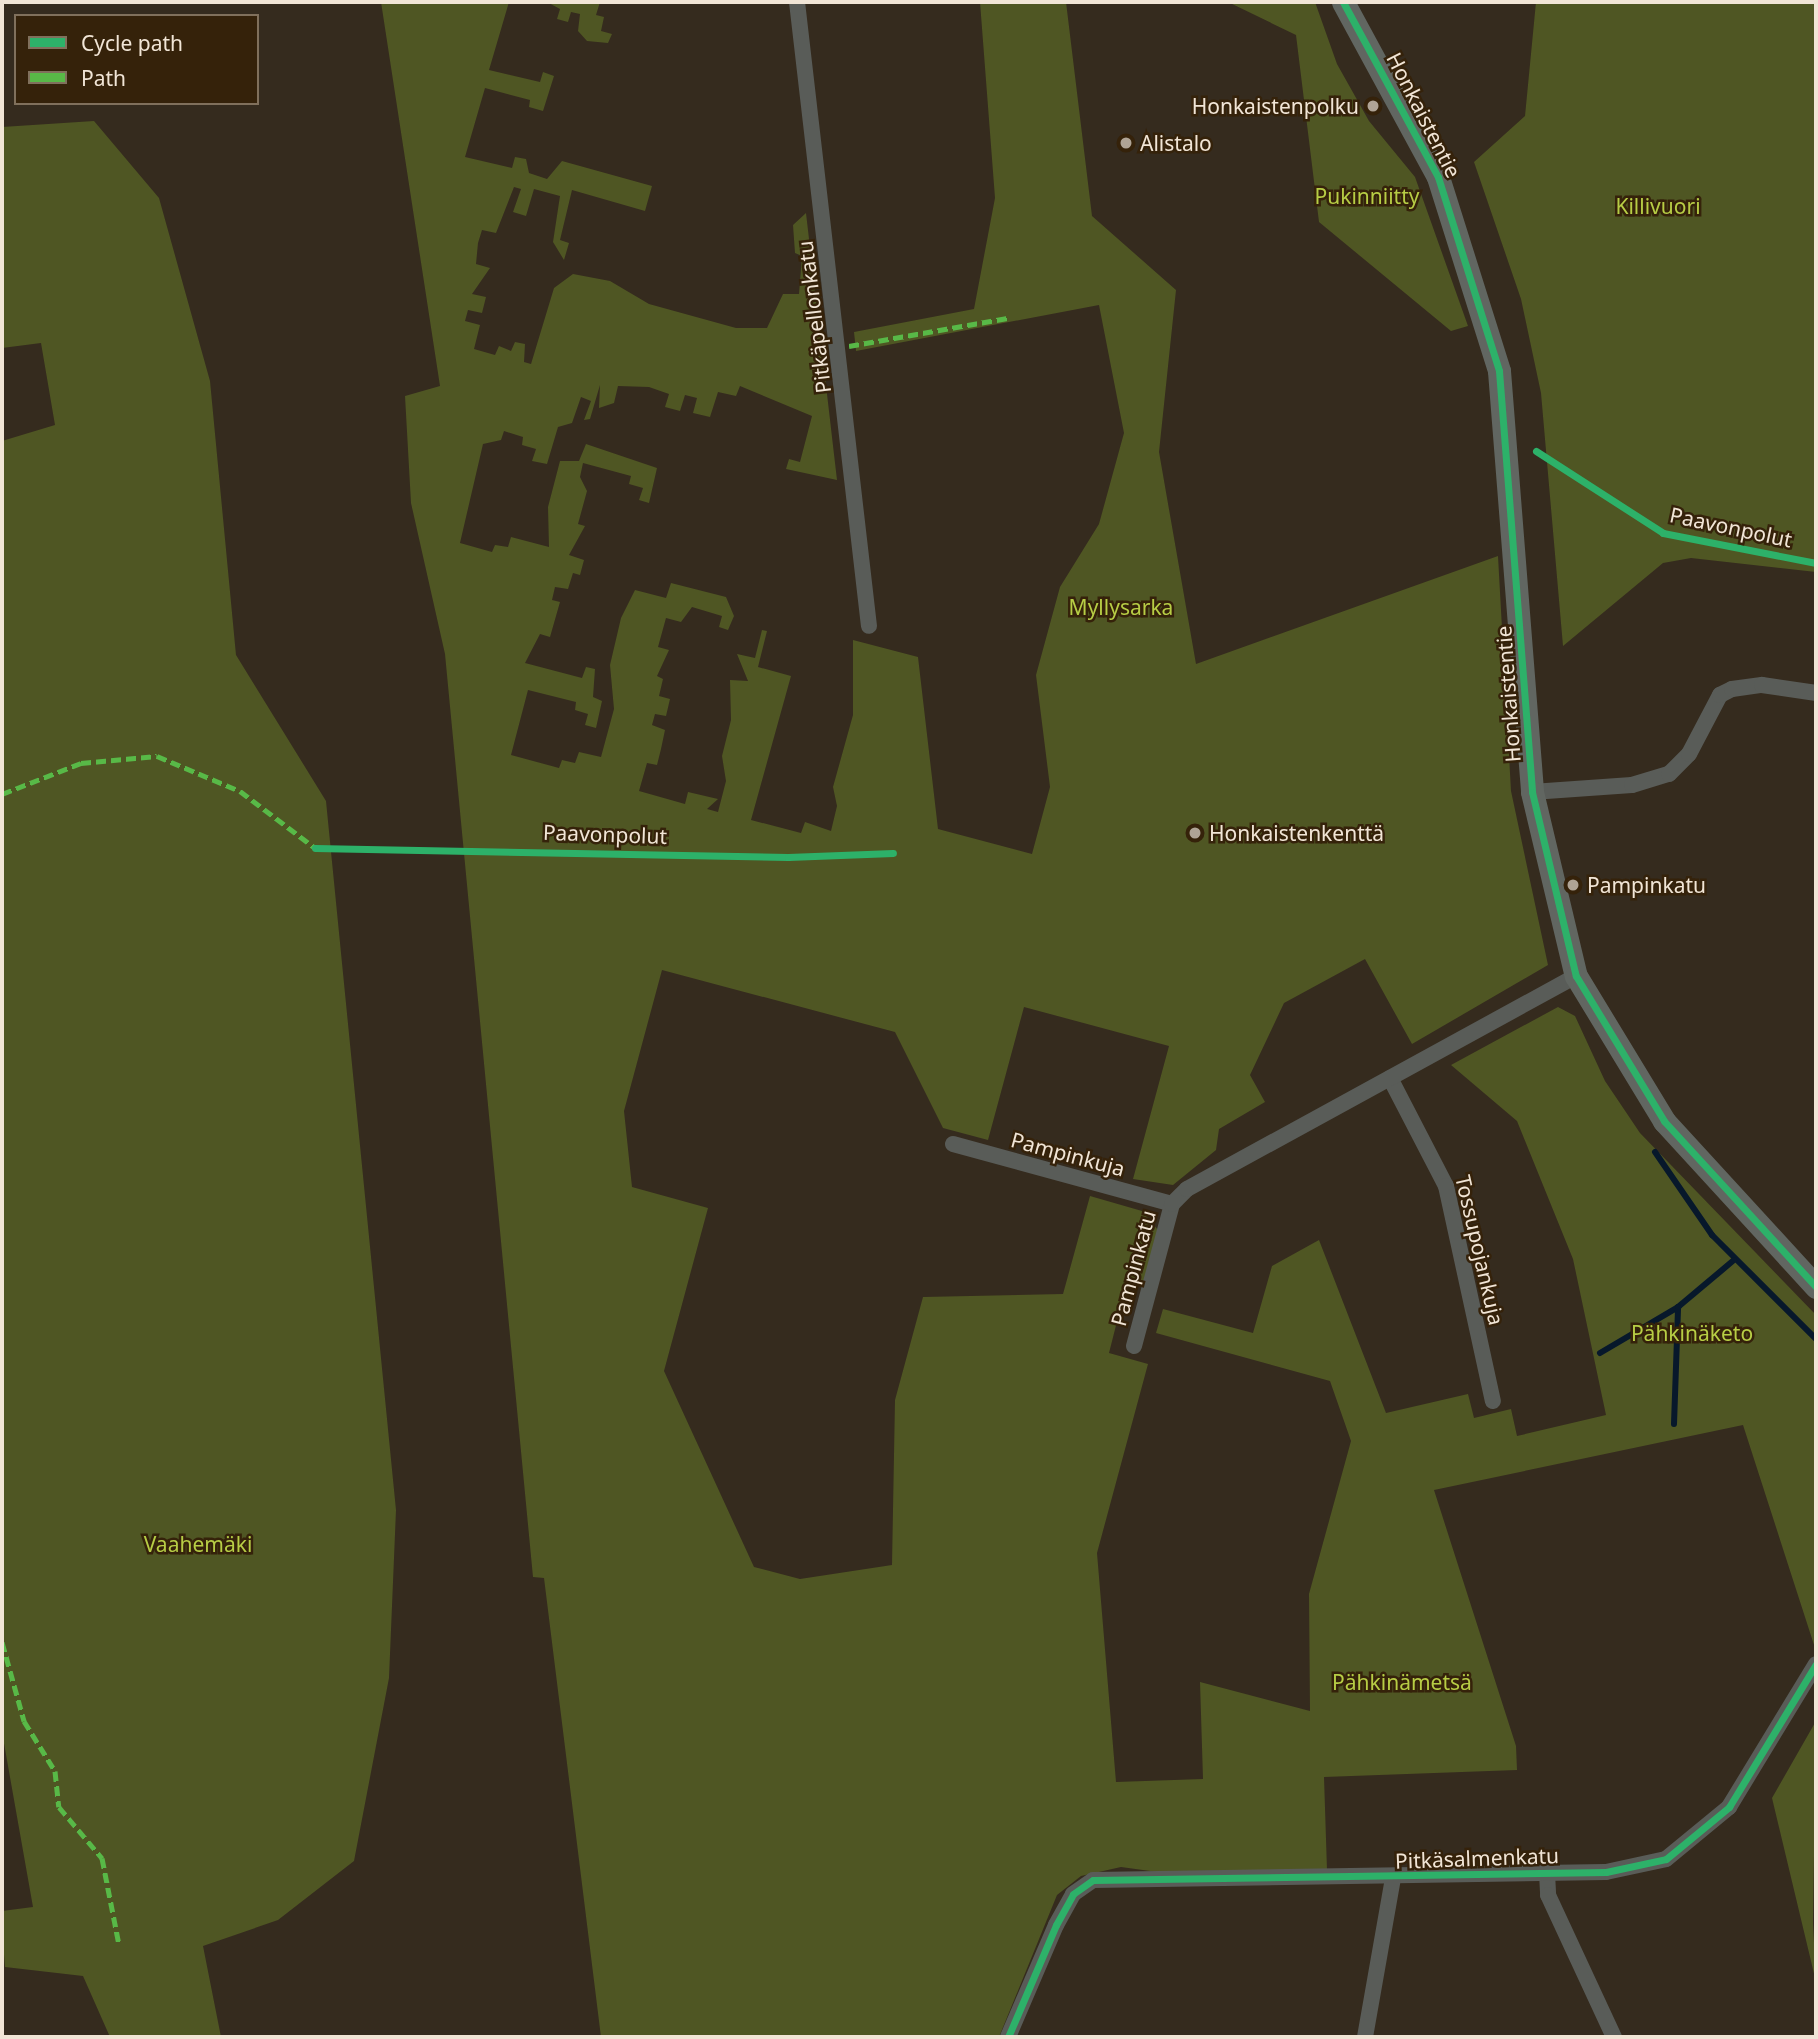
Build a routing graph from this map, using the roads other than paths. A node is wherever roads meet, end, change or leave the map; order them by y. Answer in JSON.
{"nodes":[{"id":1,"x":797,"y":2,"type":"edge"},
{"id":2,"x":1343,"y":2,"type":"edge"},
{"id":3,"x":869,"y":626,"type":"dead end"},
{"id":4,"x":1816,"y":693,"type":"edge"},
{"id":5,"x":1532,"y":792,"type":"junction"},
{"id":6,"x":1576,"y":976,"type":"junction"},
{"id":7,"x":1390,"y":1078,"type":"junction"},
{"id":8,"x":953,"y":1144,"type":"dead end"},
{"id":9,"x":1172,"y":1204,"type":"junction"},
{"id":10,"x":1816,"y":1287,"type":"edge"},
{"id":11,"x":1134,"y":1346,"type":"dead end"},
{"id":12,"x":1493,"y":1401,"type":"dead end"},
{"id":13,"x":1816,"y":1664,"type":"edge"},
{"id":14,"x":1547,"y":1873,"type":"junction"},
{"id":15,"x":1393,"y":1878,"type":"junction"},
{"id":16,"x":1008,"y":2037,"type":"edge"},
{"id":17,"x":1365,"y":2037,"type":"edge"},
{"id":18,"x":1614,"y":2037,"type":"edge"}],
"edges":[{"from":1,"to":3,"type":"street","name":"Pitkäpellonkatu"},
{"from":2,"to":5,"type":"street","name":"Honkaistentie"},
{"from":4,"to":5,"type":"street"},
{"from":5,"to":6,"type":"street","name":"Honkaistentie"},
{"from":6,"to":7,"type":"street","name":"Pampinkatu"},
{"from":6,"to":10,"type":"street","name":"Honkaistentie"},
{"from":7,"to":9,"type":"street","name":"Pampinkatu"},
{"from":7,"to":12,"type":"street","name":"Tossupojankuja"},
{"from":8,"to":9,"type":"street","name":"Pampinkuja"},
{"from":9,"to":11,"type":"street","name":"Pampinkatu"},
{"from":13,"to":14,"type":"street","name":"Pitkäsalmenkatu"},
{"from":14,"to":15,"type":"street","name":"Pitkäsalmenkatu"},
{"from":14,"to":18,"type":"street"},
{"from":15,"to":16,"type":"street","name":"Pitkäsalmenkatu"},
{"from":15,"to":17,"type":"street"}]}
